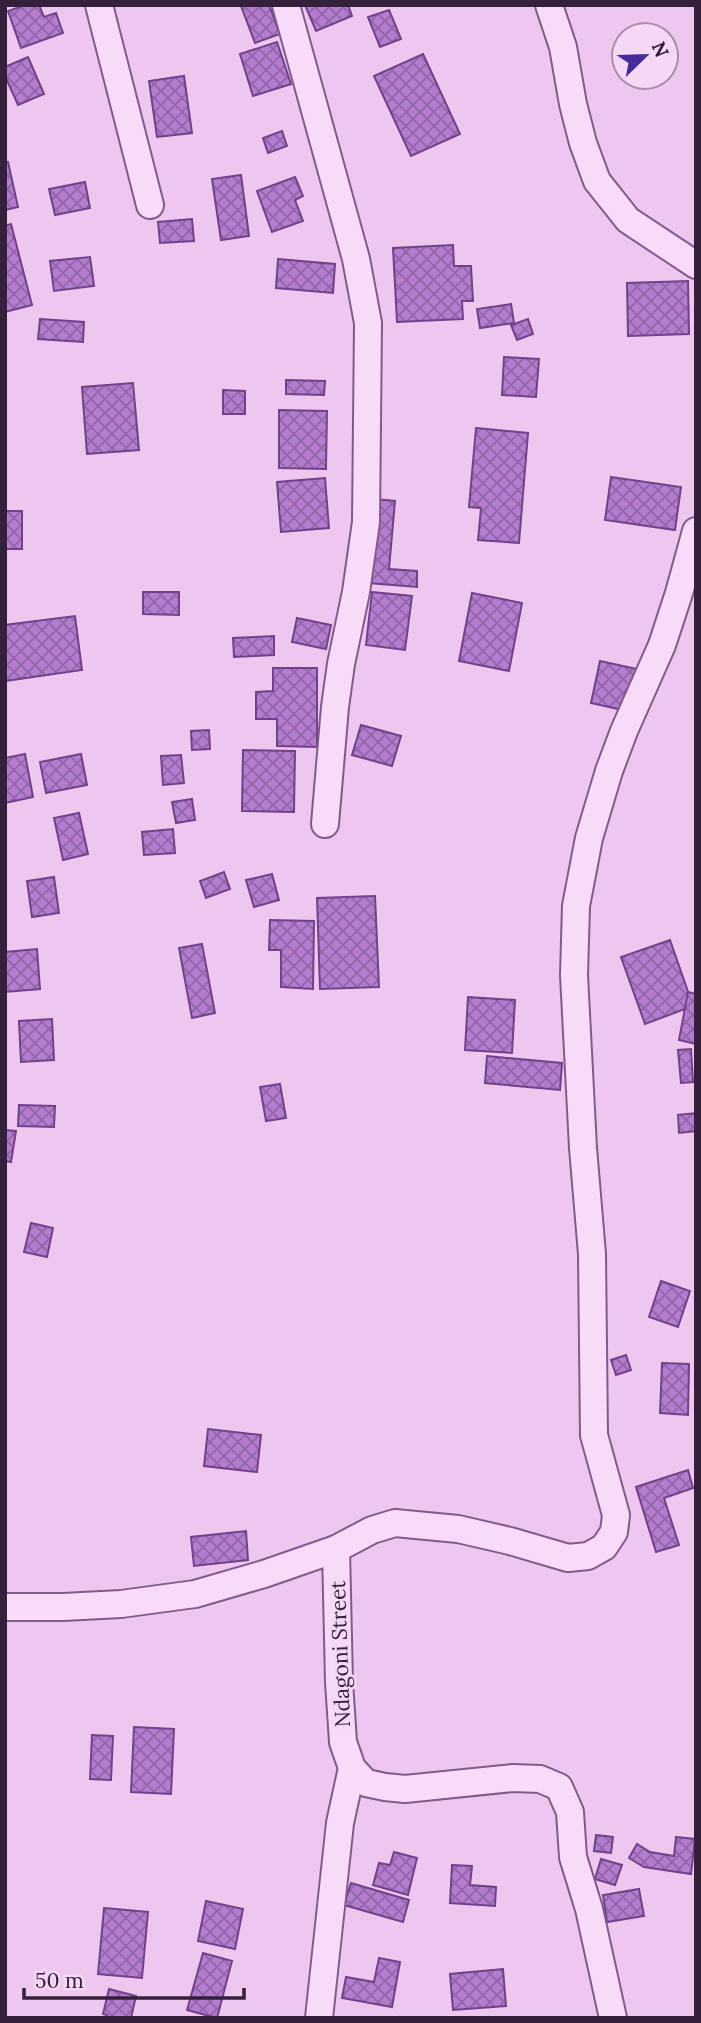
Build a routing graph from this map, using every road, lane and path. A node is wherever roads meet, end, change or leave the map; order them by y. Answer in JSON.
{"nodes":[{"id":1,"x":99,"y":5,"type":"edge"},
{"id":2,"x":286,"y":5,"type":"edge"},
{"id":3,"x":549,"y":5,"type":"edge"},
{"id":4,"x":150,"y":205,"type":"dead end"},
{"id":5,"x":696,"y":264,"type":"edge"},
{"id":6,"x":696,"y":531,"type":"edge"},
{"id":7,"x":325,"y":824,"type":"dead end"},
{"id":8,"x":336,"y":1549,"type":"junction"},
{"id":9,"x":5,"y":1606,"type":"edge"},
{"id":10,"x":352,"y":1768,"type":"junction"},
{"id":11,"x":319,"y":2018,"type":"edge"},
{"id":12,"x":613,"y":2018,"type":"edge"}],
"edges":[{"from":1,"to":4,"type":"street"},
{"from":2,"to":7,"type":"street"},
{"from":3,"to":5,"type":"street"},
{"from":6,"to":8,"type":"street"},
{"from":8,"to":9,"type":"street","name":"Ndagoni Street"},
{"from":8,"to":10,"type":"street","name":"Ndagoni Street"},
{"from":10,"to":11,"type":"street"},
{"from":10,"to":12,"type":"street"}]}
